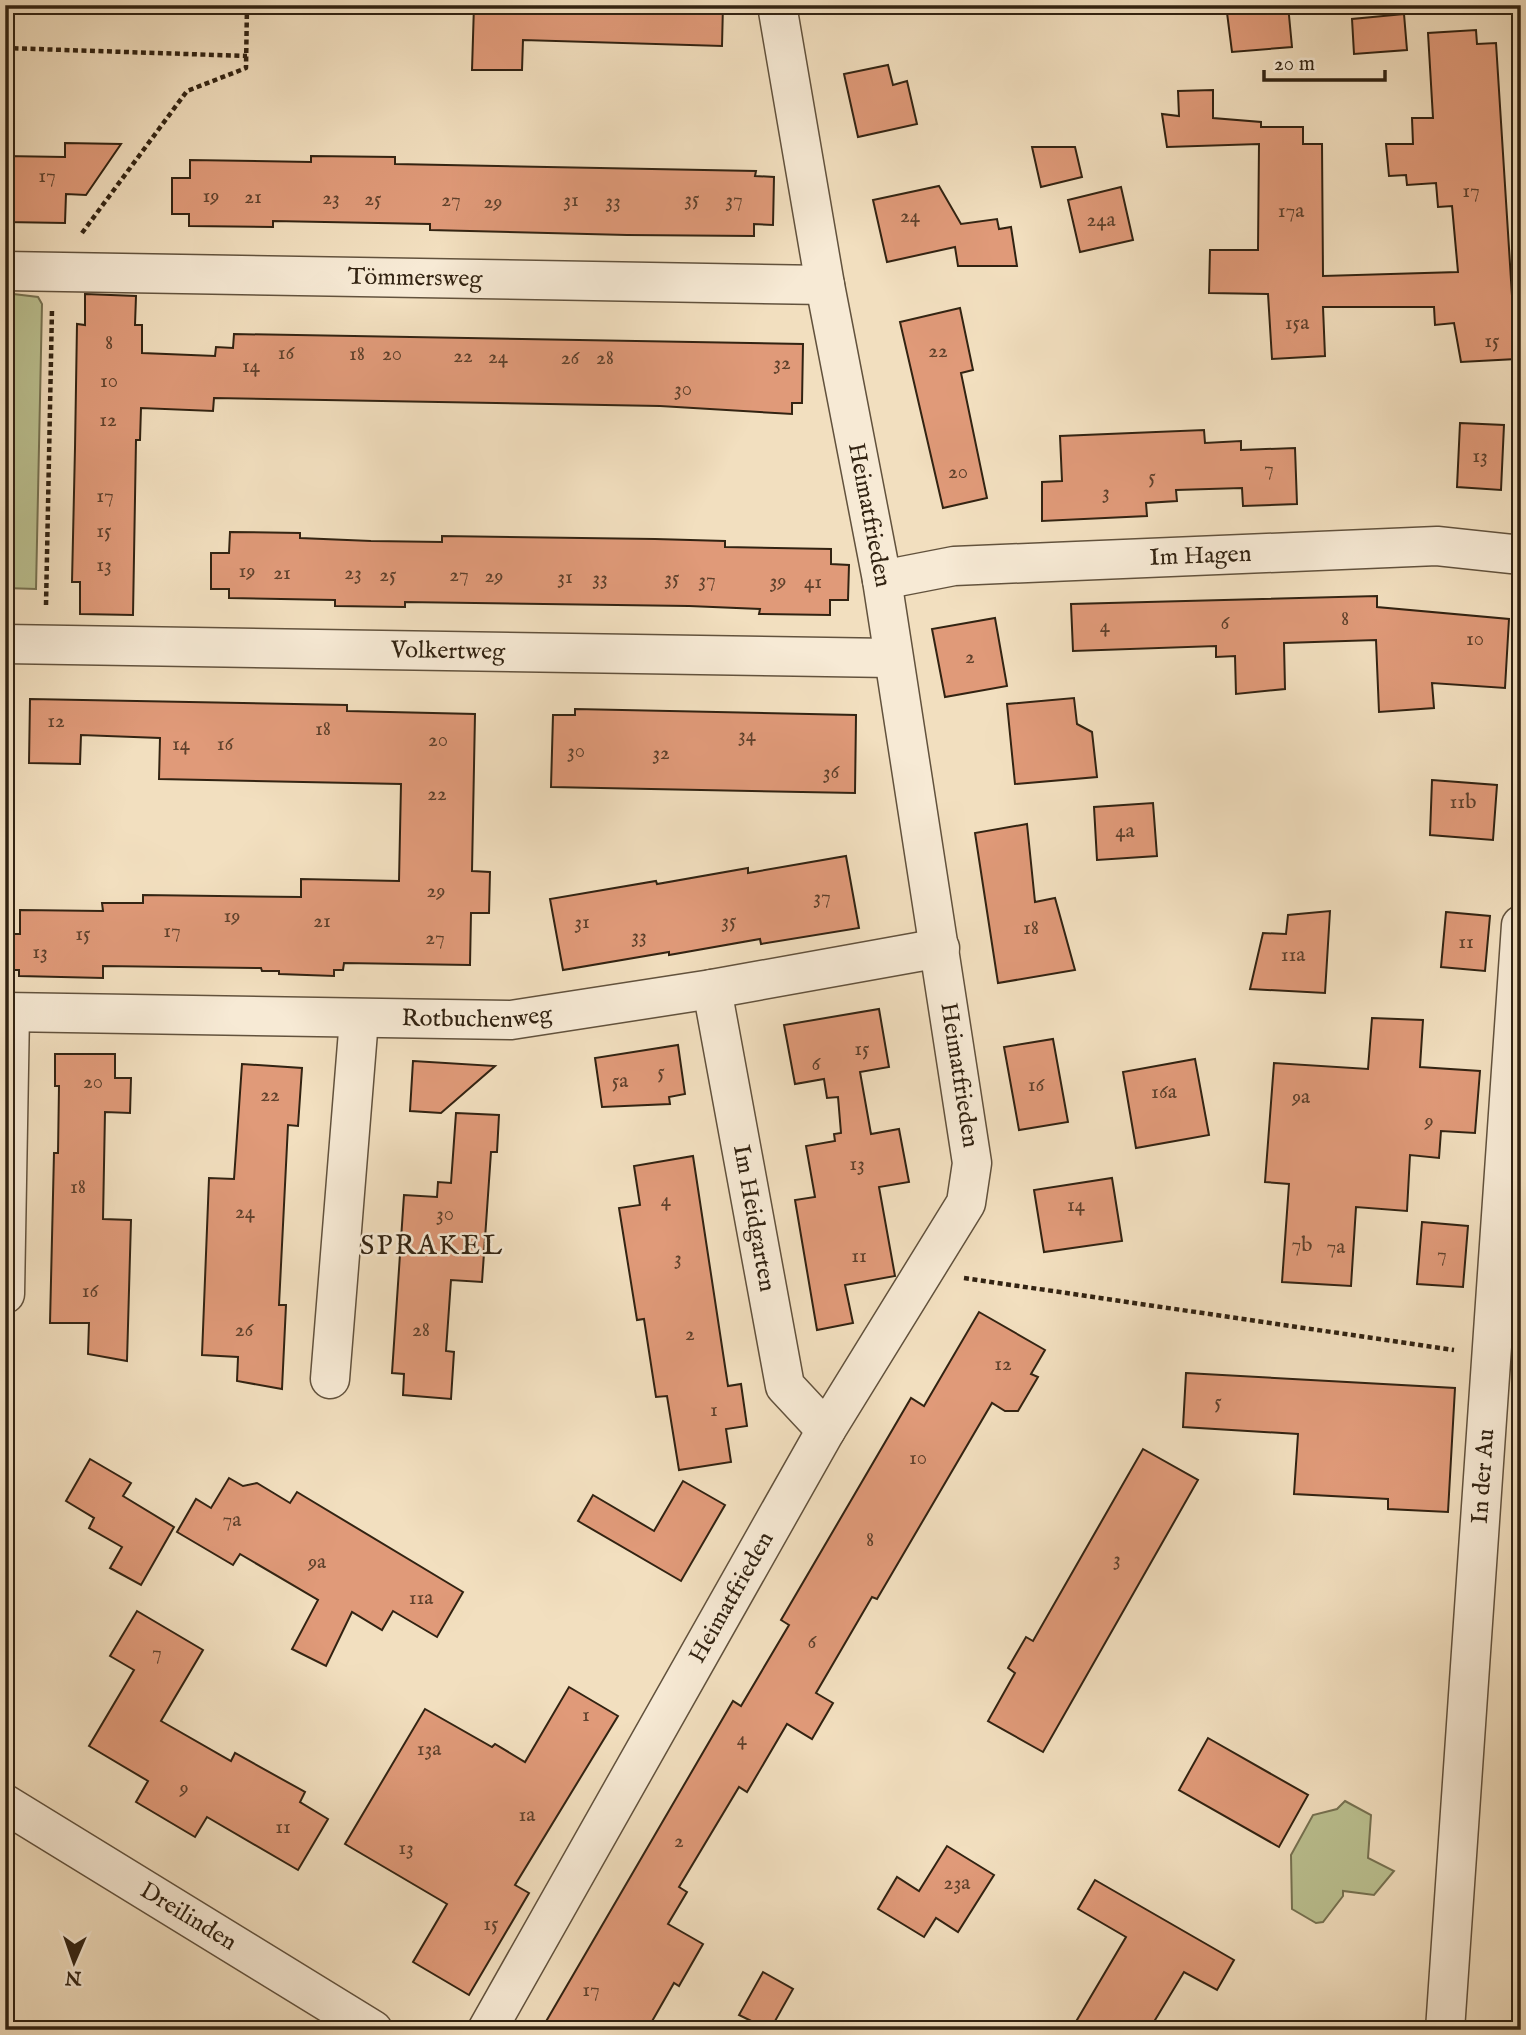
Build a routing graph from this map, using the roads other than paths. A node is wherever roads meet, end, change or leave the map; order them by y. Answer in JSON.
{"nodes":[{"id":1,"x":777,"y":5,"type":"edge"},
{"id":2,"x":5,"y":271,"type":"edge"},
{"id":3,"x":825,"y":285,"type":"junction"},
{"id":4,"x":1521,"y":555,"type":"edge"},
{"id":5,"x":882,"y":580,"type":"junction"},
{"id":6,"x":5,"y":644,"type":"edge"},
{"id":7,"x":891,"y":657,"type":"junction"},
{"id":8,"x":1521,"y":925,"type":"edge"},
{"id":9,"x":940,"y":948,"type":"junction"},
{"id":10,"x":712,"y":989,"type":"junction"},
{"id":11,"x":8,"y":1012,"type":"edge"},
{"id":12,"x":359,"y":1019,"type":"junction"},
{"id":13,"x":5,"y":1294,"type":"edge"},
{"id":14,"x":330,"y":1379,"type":"dead end"},
{"id":15,"x":826,"y":1430,"type":"junction"},
{"id":16,"x":5,"y":1804,"type":"edge"},
{"id":17,"x":373,"y":2030,"type":"edge"},
{"id":18,"x":486,"y":2030,"type":"edge"},
{"id":19,"x":1445,"y":2030,"type":"edge"}],
"edges":[{"from":1,"to":3,"type":"street","name":"Heimatfrieden"},
{"from":2,"to":3,"type":"street","name":"Tömmersweg"},
{"from":3,"to":5,"type":"street","name":"Heimatfrieden"},
{"from":4,"to":5,"type":"street","name":"Im Hagen"},
{"from":5,"to":7,"type":"street","name":"Heimatfrieden"},
{"from":6,"to":7,"type":"street","name":"Volkertweg"},
{"from":7,"to":9,"type":"street","name":"Heimatfrieden"},
{"from":8,"to":19,"type":"street","name":"In der Au"},
{"from":9,"to":10,"type":"street","name":"Rotbuchenweg"},
{"from":9,"to":15,"type":"street","name":"Heimatfrieden"},
{"from":10,"to":12,"type":"street","name":"Rotbuchenweg"},
{"from":10,"to":15,"type":"street","name":"Im Heidgarten"},
{"from":11,"to":12,"type":"street","name":"Rotbuchenweg"},
{"from":11,"to":13,"type":"street","name":"Rotbuchenweg"},
{"from":12,"to":14,"type":"street"},
{"from":15,"to":18,"type":"street","name":"Heimatfrieden"},
{"from":16,"to":17,"type":"street","name":"Dreilinden"}]}
